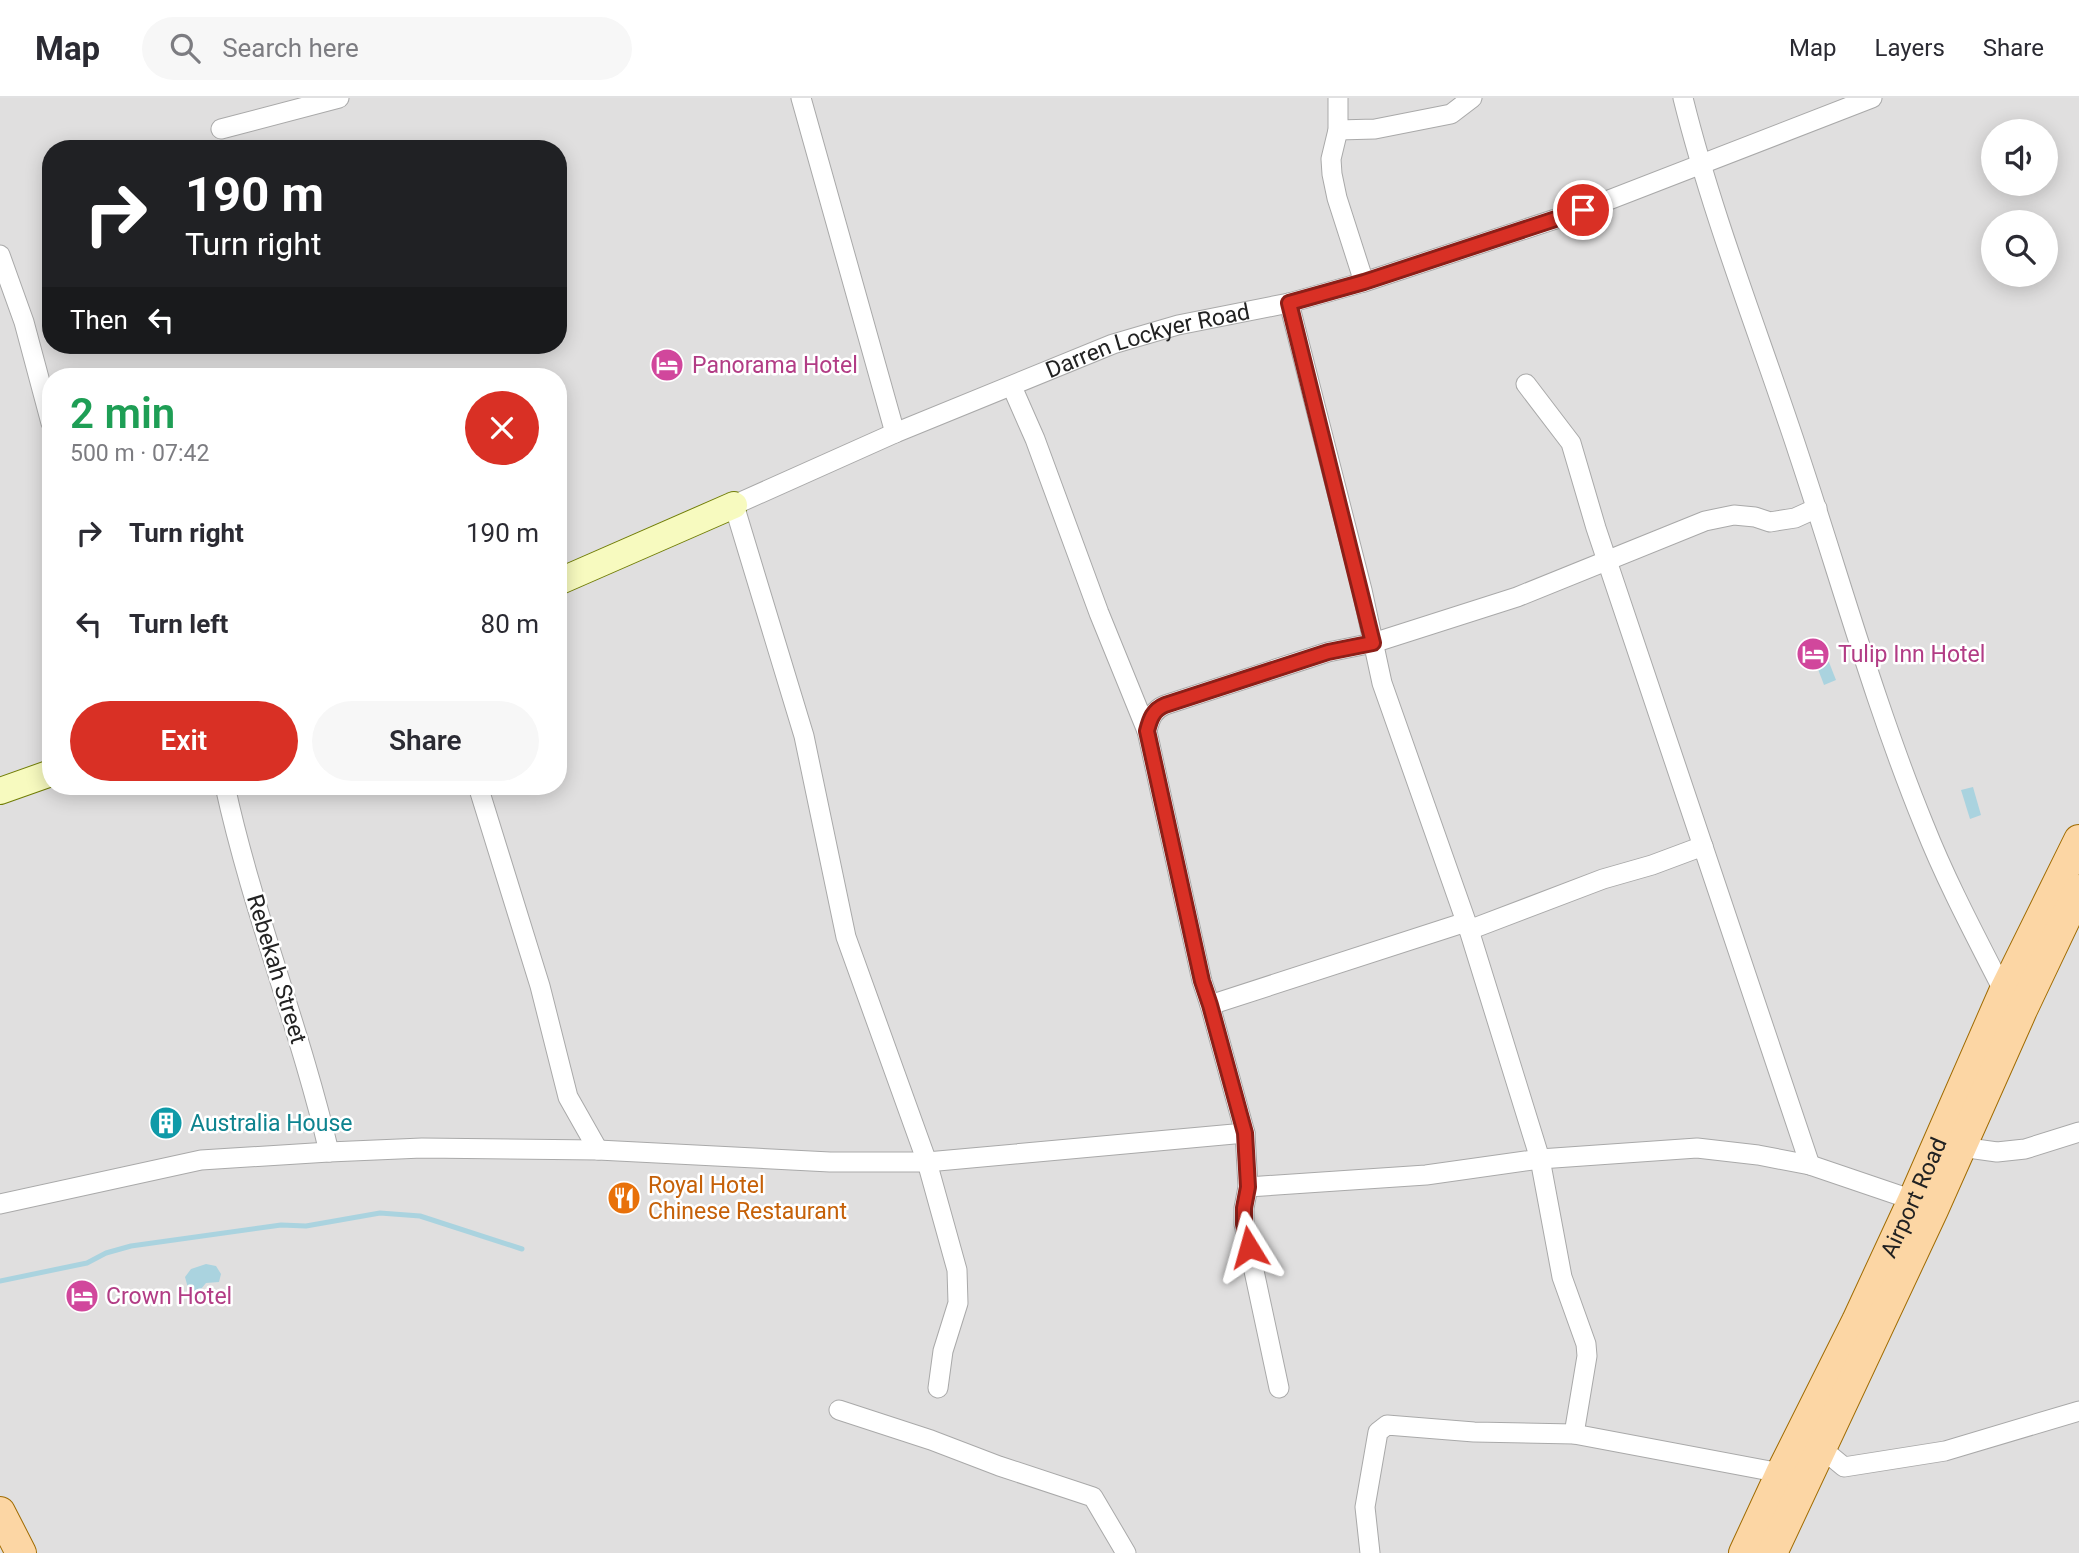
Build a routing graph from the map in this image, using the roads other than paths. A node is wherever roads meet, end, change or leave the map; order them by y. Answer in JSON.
{"nodes":[{"id":1,"x":339,"y":98,"type":"edge"},
{"id":2,"x":801,"y":98,"type":"edge"},
{"id":3,"x":1338,"y":98,"type":"edge"},
{"id":4,"x":1472,"y":98,"type":"edge"},
{"id":5,"x":1683,"y":98,"type":"edge"},
{"id":6,"x":1872,"y":98,"type":"edge"},
{"id":7,"x":221,"y":129,"type":"dead end"},
{"id":8,"x":1338,"y":130,"type":"junction"},
{"id":9,"x":1699,"y":164,"type":"junction"},
{"id":10,"x":1,"y":261,"type":"edge"},
{"id":11,"x":1364,"y":282,"type":"junction"},
{"id":12,"x":1289,"y":303,"type":"junction"},
{"id":13,"x":1526,"y":384,"type":"dead end"},
{"id":14,"x":42,"y":389,"type":"edge"},
{"id":15,"x":1013,"y":389,"type":"dead end"},
{"id":16,"x":895,"y":433,"type":"junction"},
{"id":17,"x":734,"y":506,"type":"junction"},
{"id":18,"x":1817,"y":508,"type":"junction"},
{"id":19,"x":1607,"y":560,"type":"junction"},
{"id":20,"x":567,"y":578,"type":"edge"},
{"id":21,"x":1373,"y":643,"type":"junction"},
{"id":22,"x":1147,"y":731,"type":"junction"},
{"id":23,"x":42,"y":777,"type":"edge"},
{"id":24,"x":0,"y":791,"type":"edge"},
{"id":25,"x":227,"y":795,"type":"edge"},
{"id":26,"x":481,"y":795,"type":"edge"},
{"id":27,"x":2078,"y":844,"type":"edge"},
{"id":28,"x":1703,"y":846,"type":"junction"},
{"id":29,"x":2079,"y":890,"type":"edge"},
{"id":30,"x":1467,"y":926,"type":"junction"},
{"id":31,"x":2004,"y":992,"type":"junction"},
{"id":32,"x":1210,"y":1005,"type":"junction"},
{"id":33,"x":2079,"y":1132,"type":"edge"},
{"id":34,"x":1245,"y":1133,"type":"junction"},
{"id":35,"x":1961,"y":1147,"type":"junction"},
{"id":36,"x":598,"y":1150,"type":"junction"},
{"id":37,"x":328,"y":1152,"type":"junction"},
{"id":38,"x":1540,"y":1159,"type":"junction"},
{"id":39,"x":928,"y":1163,"type":"junction"},
{"id":40,"x":1810,"y":1165,"type":"junction"},
{"id":41,"x":1248,"y":1187,"type":"junction"},
{"id":42,"x":1913,"y":1200,"type":"junction"},
{"id":43,"x":0,"y":1204,"type":"edge"},
{"id":44,"x":938,"y":1388,"type":"dead end"},
{"id":45,"x":1279,"y":1388,"type":"dead end"},
{"id":46,"x":839,"y":1410,"type":"dead end"},
{"id":47,"x":2079,"y":1411,"type":"edge"},
{"id":48,"x":1574,"y":1434,"type":"junction"},
{"id":49,"x":1821,"y":1448,"type":"junction"},
{"id":50,"x":1781,"y":1473,"type":"junction"},
{"id":51,"x":0,"y":1512,"type":"edge"},
{"id":52,"x":21,"y":1553,"type":"edge"},
{"id":53,"x":1126,"y":1553,"type":"edge"},
{"id":54,"x":1370,"y":1553,"type":"edge"},
{"id":55,"x":1744,"y":1553,"type":"edge"},
{"id":56,"x":1772,"y":1553,"type":"edge"}],
"edges":[{"from":1,"to":7,"type":"street"},
{"from":2,"to":16,"type":"street"},
{"from":3,"to":8,"type":"street"},
{"from":4,"to":8,"type":"street"},
{"from":5,"to":9,"type":"street"},
{"from":6,"to":9,"type":"street","name":"Darren Lockyer Road"},
{"from":8,"to":11,"type":"street"},
{"from":9,"to":11,"type":"street","name":"Darren Lockyer Road"},
{"from":9,"to":18,"type":"street"},
{"from":10,"to":14,"type":"street"},
{"from":11,"to":12,"type":"street","name":"Darren Lockyer Road"},
{"from":12,"to":16,"type":"street","name":"Darren Lockyer Road"},
{"from":12,"to":21,"type":"street"},
{"from":13,"to":19,"type":"street"},
{"from":15,"to":22,"type":"street"},
{"from":16,"to":17,"type":"street","name":"Darren Lockyer Road"},
{"from":17,"to":20,"type":"street","name":"Darren Lockyer Road"},
{"from":17,"to":39,"type":"street"},
{"from":18,"to":19,"type":"street"},
{"from":18,"to":31,"type":"street"},
{"from":19,"to":21,"type":"street"},
{"from":19,"to":28,"type":"street"},
{"from":21,"to":22,"type":"street"},
{"from":21,"to":30,"type":"street"},
{"from":22,"to":32,"type":"street"},
{"from":23,"to":24,"type":"street"},
{"from":25,"to":37,"type":"street","name":"Rebekah Street"},
{"from":26,"to":36,"type":"street"},
{"from":27,"to":31,"type":"main road","name":"Airport Road"},
{"from":28,"to":30,"type":"street"},
{"from":28,"to":40,"type":"street"},
{"from":29,"to":35,"type":"main road","name":"Airport Road"},
{"from":30,"to":32,"type":"street"},
{"from":30,"to":38,"type":"street"},
{"from":31,"to":42,"type":"main road","name":"Airport Road"},
{"from":32,"to":34,"type":"street"},
{"from":33,"to":35,"type":"street"},
{"from":34,"to":39,"type":"street"},
{"from":34,"to":41,"type":"street"},
{"from":35,"to":49,"type":"main road","name":"Airport Road"},
{"from":36,"to":37,"type":"street"},
{"from":36,"to":39,"type":"street"},
{"from":37,"to":43,"type":"street"},
{"from":38,"to":40,"type":"street"},
{"from":38,"to":41,"type":"street"},
{"from":38,"to":48,"type":"street"},
{"from":39,"to":44,"type":"street"},
{"from":40,"to":42,"type":"street"},
{"from":41,"to":45,"type":"street"},
{"from":42,"to":50,"type":"main road","name":"Airport Road"},
{"from":46,"to":53,"type":"street"},
{"from":47,"to":49,"type":"street"},
{"from":48,"to":50,"type":"street"},
{"from":48,"to":54,"type":"street"},
{"from":49,"to":56,"type":"main road","name":"Airport Road"},
{"from":50,"to":55,"type":"main road","name":"Airport Road"},
{"from":51,"to":52,"type":"main road"}]}
